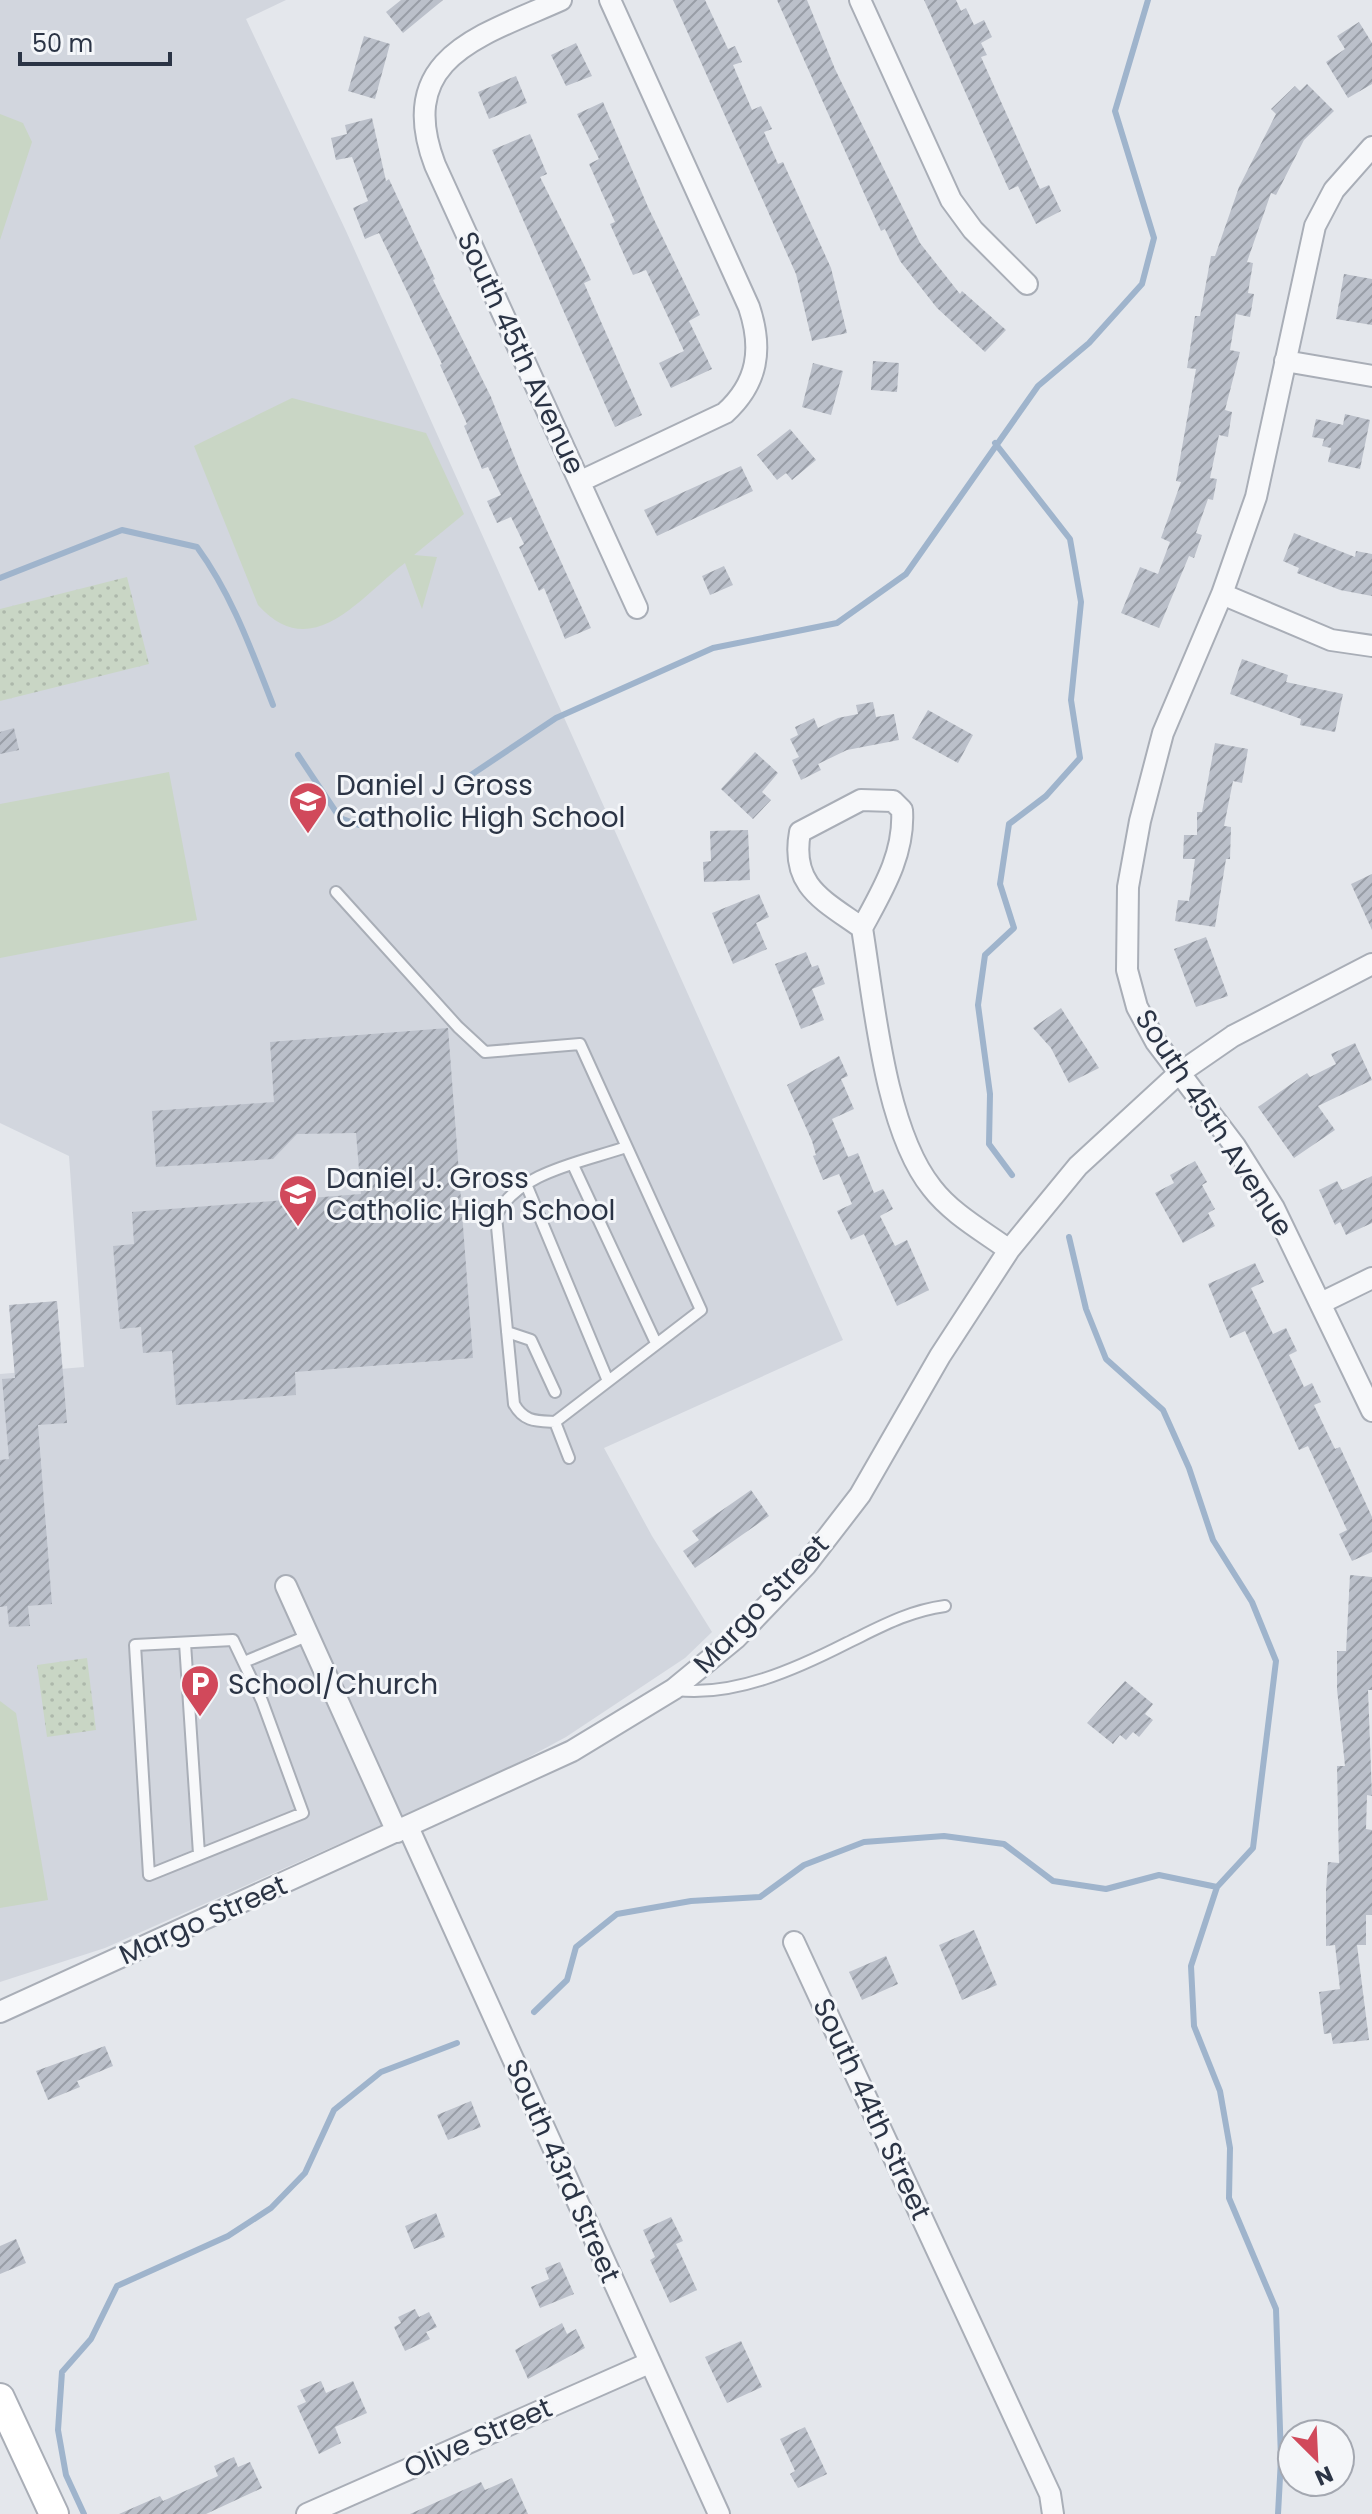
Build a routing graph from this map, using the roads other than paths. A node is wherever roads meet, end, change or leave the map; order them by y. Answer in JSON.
{"nodes":[{"id":1,"x":561,"y":0,"type":"edge"},
{"id":2,"x":610,"y":0,"type":"edge"},
{"id":3,"x":860,"y":0,"type":"edge"},
{"id":4,"x":1372,"y":147,"type":"edge"},
{"id":5,"x":1027,"y":284,"type":"dead end"},
{"id":6,"x":1285,"y":361,"type":"junction"},
{"id":7,"x":1372,"y":376,"type":"edge"},
{"id":8,"x":581,"y":481,"type":"junction"},
{"id":9,"x":1222,"y":594,"type":"junction"},
{"id":10,"x":637,"y":608,"type":"dead end"},
{"id":11,"x":1372,"y":646,"type":"edge"},
{"id":12,"x":336,"y":892,"type":"dead end"},
{"id":13,"x":862,"y":928,"type":"junction"},
{"id":14,"x":1372,"y":964,"type":"edge"},
{"id":15,"x":1178,"y":1074,"type":"junction"},
{"id":16,"x":626,"y":1147,"type":"junction"},
{"id":17,"x":573,"y":1165,"type":"junction"},
{"id":18,"x":526,"y":1184,"type":"junction"},
{"id":19,"x":1009,"y":1250,"type":"junction"},
{"id":20,"x":1372,"y":1278,"type":"edge"},
{"id":21,"x":1321,"y":1303,"type":"junction"},
{"id":22,"x":507,"y":1332,"type":"junction"},
{"id":23,"x":656,"y":1343,"type":"junction"},
{"id":24,"x":608,"y":1381,"type":"junction"},
{"id":25,"x":555,"y":1392,"type":"dead end"},
{"id":26,"x":1372,"y":1411,"type":"edge"},
{"id":27,"x":555,"y":1422,"type":"junction"},
{"id":28,"x":569,"y":1458,"type":"dead end"},
{"id":29,"x":286,"y":1586,"type":"dead end"},
{"id":30,"x":945,"y":1606,"type":"dead end"},
{"id":31,"x":307,"y":1636,"type":"junction"},
{"id":32,"x":185,"y":1643,"type":"junction"},
{"id":33,"x":244,"y":1662,"type":"junction"},
{"id":34,"x":674,"y":1689,"type":"junction"},
{"id":35,"x":402,"y":1829,"type":"junction"},
{"id":36,"x":199,"y":1854,"type":"junction"},
{"id":37,"x":794,"y":1942,"type":"dead end"},
{"id":38,"x":0,"y":2012,"type":"edge"},
{"id":39,"x":649,"y":2363,"type":"junction"},
{"id":40,"x":1,"y":2402,"type":"edge"},
{"id":41,"x":54,"y":2514,"type":"edge"},
{"id":42,"x":307,"y":2514,"type":"edge"},
{"id":43,"x":719,"y":2514,"type":"edge"},
{"id":44,"x":1053,"y":2514,"type":"edge"}],
"edges":[{"from":1,"to":8,"type":"street","name":"South 45th Avenue"},
{"from":2,"to":8,"type":"street"},
{"from":3,"to":5,"type":"street"},
{"from":4,"to":6,"type":"street","name":"South 45th Avenue"},
{"from":6,"to":7,"type":"street"},
{"from":6,"to":9,"type":"street","name":"South 45th Avenue"},
{"from":8,"to":10,"type":"street","name":"South 45th Avenue"},
{"from":9,"to":11,"type":"street"},
{"from":9,"to":15,"type":"street","name":"South 45th Avenue"},
{"from":12,"to":16,"type":"lane"},
{"from":13,"to":13,"type":"street"},
{"from":13,"to":19,"type":"street"},
{"from":14,"to":15,"type":"street","name":"Margo Street"},
{"from":15,"to":19,"type":"street","name":"Margo Street"},
{"from":15,"to":21,"type":"street","name":"South 45th Avenue"},
{"from":16,"to":17,"type":"lane"},
{"from":16,"to":23,"type":"lane"},
{"from":17,"to":18,"type":"lane"},
{"from":17,"to":23,"type":"lane"},
{"from":18,"to":22,"type":"lane"},
{"from":18,"to":24,"type":"lane"},
{"from":19,"to":34,"type":"street","name":"Margo Street"},
{"from":20,"to":21,"type":"street"},
{"from":21,"to":26,"type":"street","name":"South 45th Avenue"},
{"from":22,"to":25,"type":"lane"},
{"from":22,"to":27,"type":"lane"},
{"from":23,"to":24,"type":"lane"},
{"from":24,"to":27,"type":"lane"},
{"from":27,"to":28,"type":"lane"},
{"from":29,"to":31,"type":"street","name":"South 43rd Street"},
{"from":30,"to":34,"type":"lane"},
{"from":31,"to":33,"type":"lane"},
{"from":31,"to":35,"type":"street","name":"South 43rd Street"},
{"from":32,"to":33,"type":"lane"},
{"from":32,"to":36,"type":"lane"},
{"from":32,"to":36,"type":"lane"},
{"from":33,"to":36,"type":"lane"},
{"from":34,"to":35,"type":"street","name":"Margo Street"},
{"from":35,"to":38,"type":"street","name":"Margo Street"},
{"from":35,"to":39,"type":"street","name":"South 43rd Street"},
{"from":37,"to":44,"type":"street","name":"South 44th Street"},
{"from":39,"to":42,"type":"street","name":"Olive Street"},
{"from":39,"to":43,"type":"street","name":"South 43rd Street"},
{"from":40,"to":41,"type":"street"}]}
